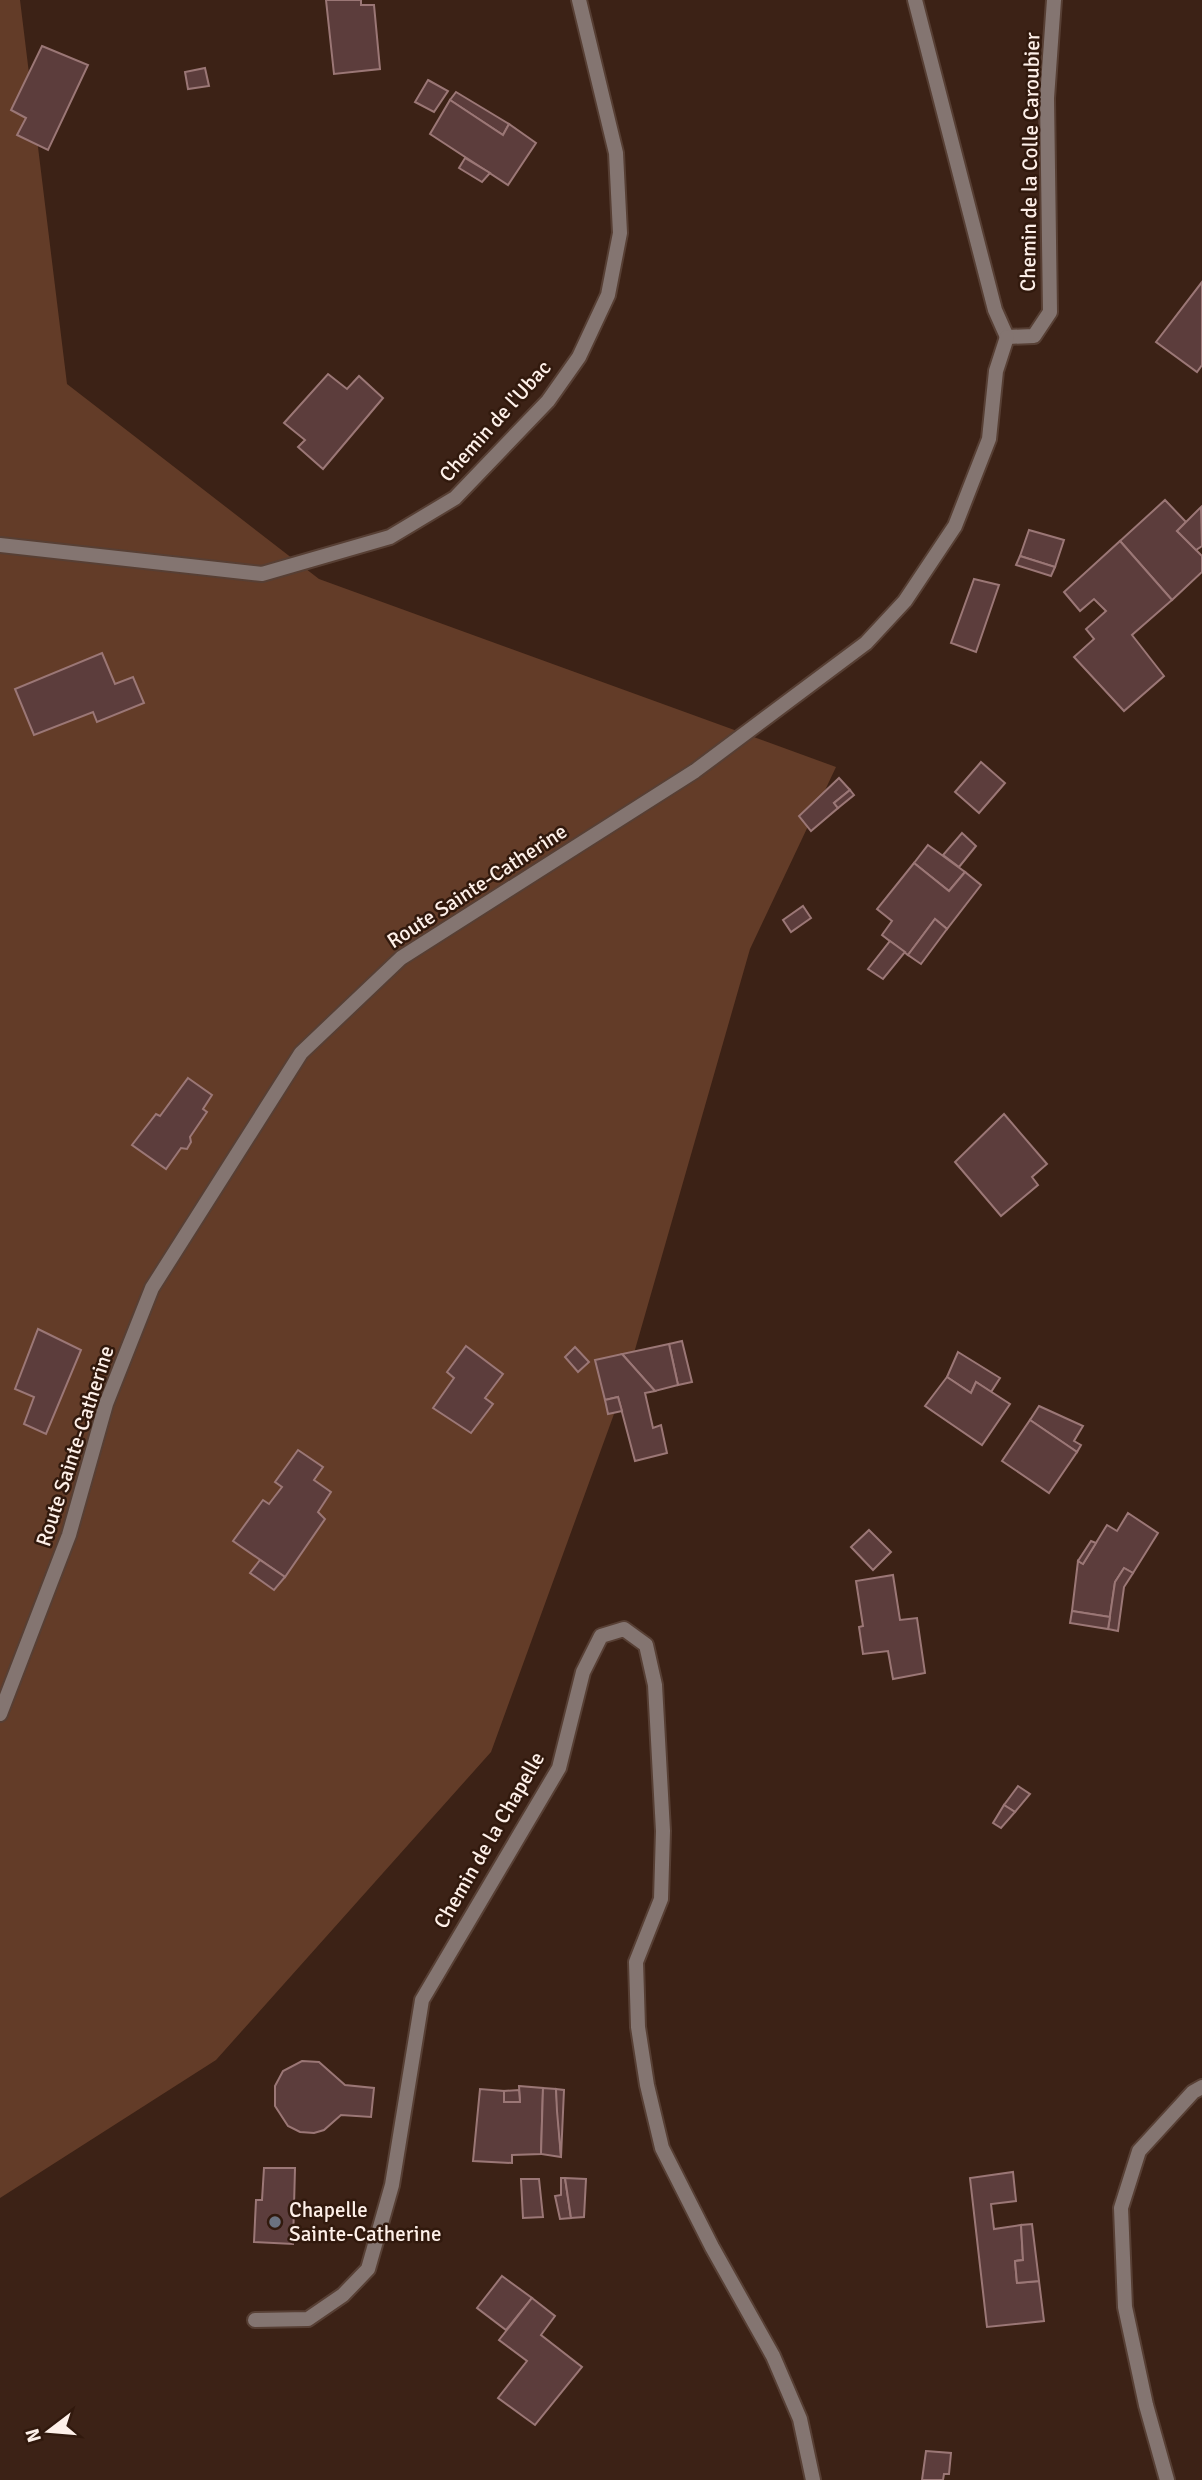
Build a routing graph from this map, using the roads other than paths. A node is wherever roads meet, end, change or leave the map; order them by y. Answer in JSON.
{"nodes":[{"id":1,"x":579,"y":0,"type":"edge"},
{"id":2,"x":915,"y":0,"type":"edge"},
{"id":3,"x":1054,"y":0,"type":"edge"},
{"id":4,"x":1007,"y":337,"type":"junction"},
{"id":5,"x":0,"y":545,"type":"edge"},
{"id":6,"x":0,"y":1714,"type":"edge"},
{"id":7,"x":1202,"y":2087,"type":"edge"},
{"id":8,"x":256,"y":2320,"type":"dead end"},
{"id":9,"x":813,"y":2480,"type":"edge"},
{"id":10,"x":1167,"y":2480,"type":"edge"}],
"edges":[{"from":1,"to":5,"type":"street","name":"Chemin de l'Ubac"},
{"from":2,"to":4,"type":"street"},
{"from":3,"to":4,"type":"street","name":"Chemin de la Colle Caroubier"},
{"from":4,"to":6,"type":"street","name":"Route Sainte-Catherine"},
{"from":7,"to":10,"type":"street"},
{"from":8,"to":9,"type":"street","name":"Chemin de la Chapelle"}]}
